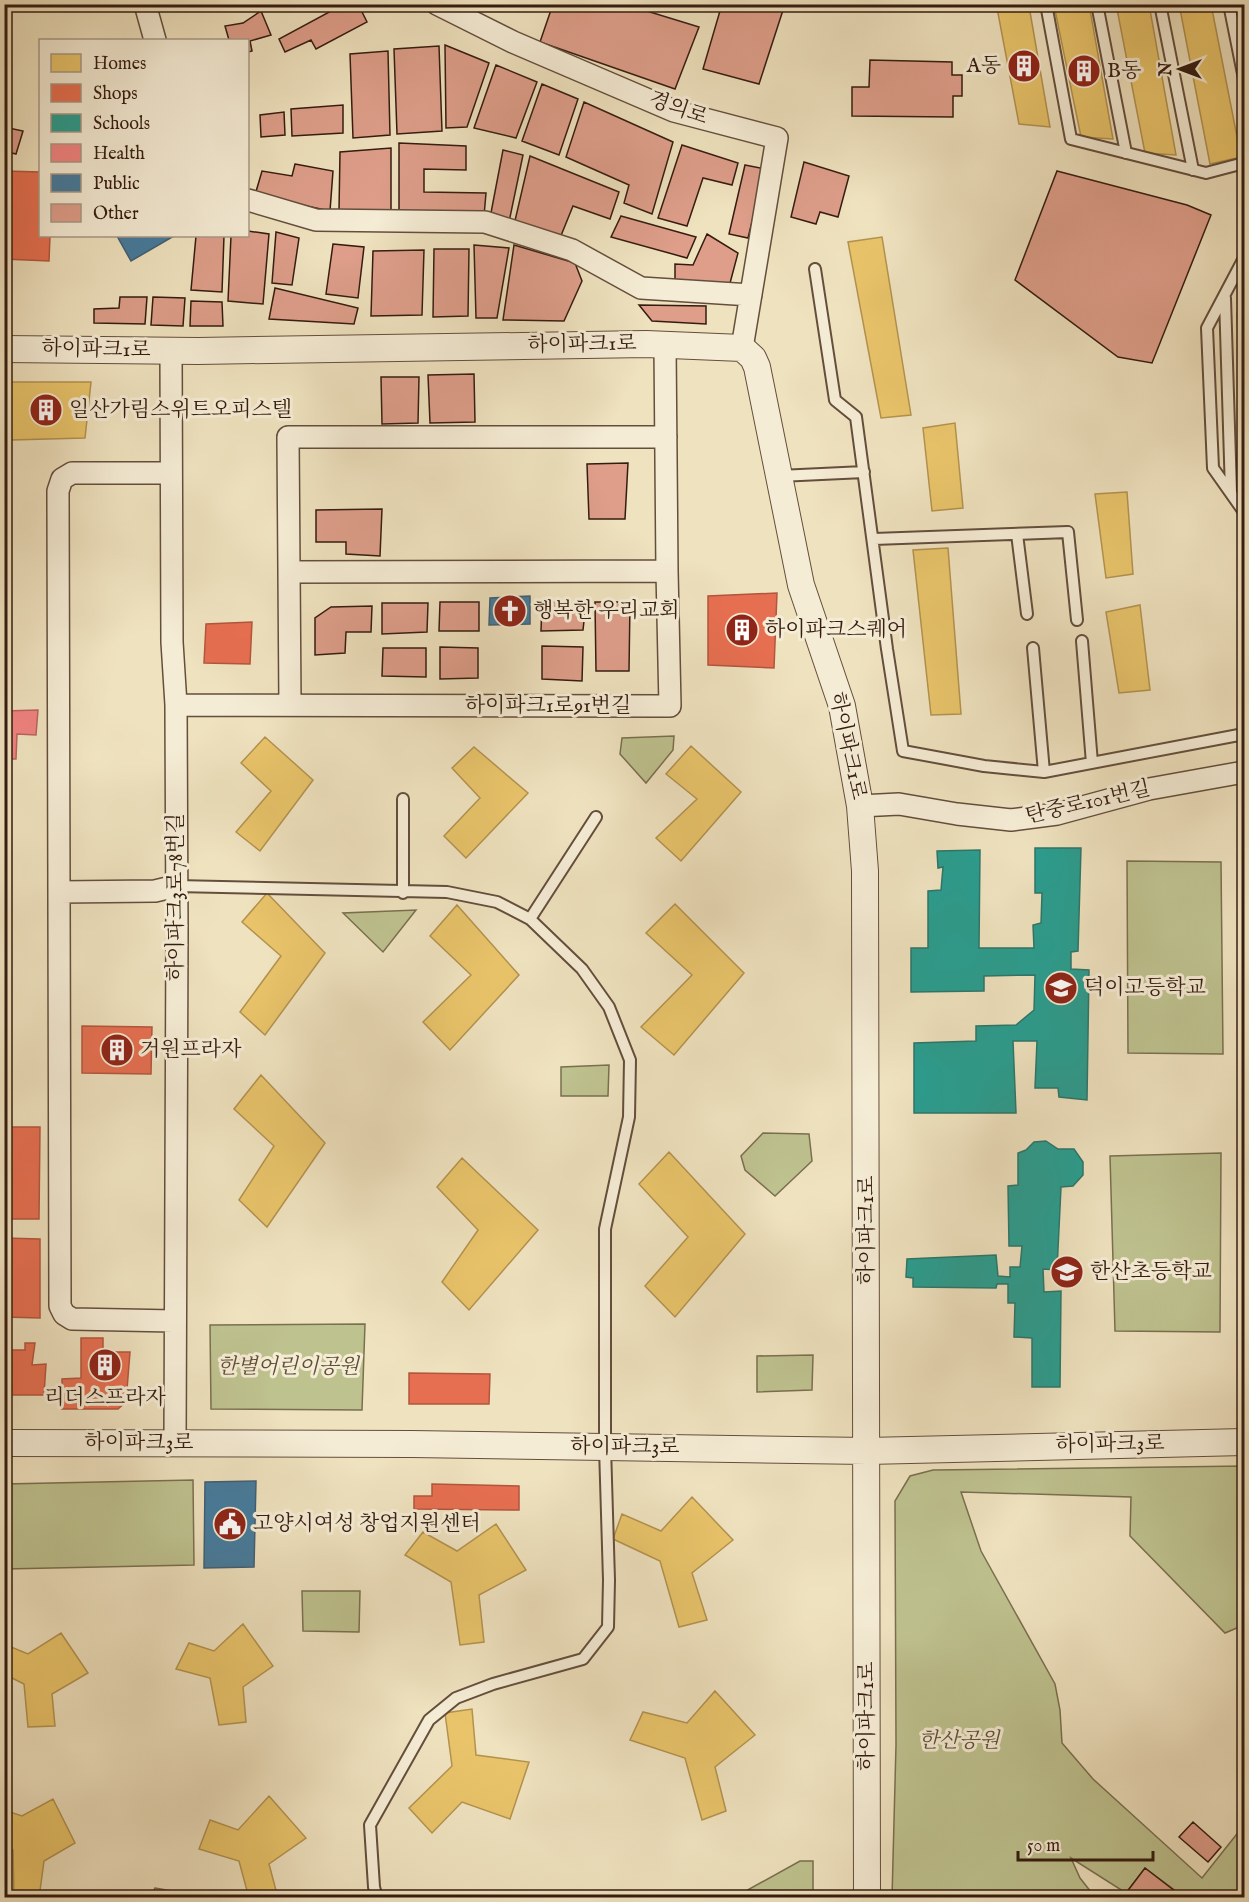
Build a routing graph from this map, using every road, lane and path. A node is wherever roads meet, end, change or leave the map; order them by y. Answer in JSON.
{"nodes":[{"id":1,"x":146,"y":4,"type":"edge"},
{"id":2,"x":437,"y":4,"type":"edge"},
{"id":3,"x":1046,"y":4,"type":"edge"},
{"id":4,"x":1097,"y":4,"type":"edge"},
{"id":5,"x":1160,"y":4,"type":"edge"},
{"id":6,"x":1229,"y":4,"type":"edge"},
{"id":7,"x":155,"y":39,"type":"edge"},
{"id":8,"x":1245,"y":79,"type":"edge"},
{"id":9,"x":1126,"y":153,"type":"junction"},
{"id":10,"x":1245,"y":163,"type":"edge"},
{"id":11,"x":1193,"y":170,"type":"junction"},
{"id":12,"x":249,"y":200,"type":"edge"},
{"id":13,"x":1245,"y":258,"type":"edge"},
{"id":14,"x":815,"y":269,"type":"dead end"},
{"id":15,"x":751,"y":295,"type":"junction"},
{"id":16,"x":1225,"y":295,"type":"junction"},
{"id":17,"x":665,"y":345,"type":"junction"},
{"id":18,"x":742,"y":348,"type":"junction"},
{"id":19,"x":4,"y":349,"type":"edge"},
{"id":20,"x":171,"y":351,"type":"junction"},
{"id":21,"x":666,"y":437,"type":"junction"},
{"id":22,"x":864,"y":472,"type":"junction"},
{"id":23,"x":171,"y":473,"type":"junction"},
{"id":24,"x":779,"y":476,"type":"junction"},
{"id":25,"x":1231,"y":493,"type":"junction"},
{"id":26,"x":1245,"y":512,"type":"edge"},
{"id":27,"x":1017,"y":534,"type":"junction"},
{"id":28,"x":874,"y":539,"type":"junction"},
{"id":29,"x":667,"y":571,"type":"junction"},
{"id":30,"x":289,"y":572,"type":"junction"},
{"id":31,"x":1027,"y":614,"type":"dead end"},
{"id":32,"x":1077,"y":620,"type":"dead end"},
{"id":33,"x":1082,"y":641,"type":"dead end"},
{"id":34,"x":1033,"y":648,"type":"dead end"},
{"id":35,"x":176,"y":705,"type":"junction"},
{"id":36,"x":290,"y":705,"type":"junction"},
{"id":37,"x":1245,"y":734,"type":"edge"},
{"id":38,"x":1092,"y":763,"type":"junction"},
{"id":39,"x":1044,"y":772,"type":"junction"},
{"id":40,"x":1245,"y":772,"type":"edge"},
{"id":41,"x":403,"y":799,"type":"dead end"},
{"id":42,"x":860,"y":806,"type":"junction"},
{"id":43,"x":596,"y":817,"type":"dead end"},
{"id":44,"x":176,"y":886,"type":"junction"},
{"id":45,"x":60,"y":892,"type":"junction"},
{"id":46,"x":403,"y":893,"type":"junction"},
{"id":47,"x":530,"y":919,"type":"junction"},
{"id":48,"x":174,"y":1321,"type":"junction"},
{"id":49,"x":1245,"y":1442,"type":"edge"},
{"id":50,"x":4,"y":1443,"type":"edge"},
{"id":51,"x":175,"y":1443,"type":"junction"},
{"id":52,"x":605,"y":1447,"type":"junction"},
{"id":53,"x":867,"y":1451,"type":"junction"},
{"id":54,"x":377,"y":1898,"type":"edge"},
{"id":55,"x":867,"y":1898,"type":"edge"}],
"edges":[{"from":1,"to":7,"type":"street"},
{"from":2,"to":15,"type":"street","name":"경의로"},
{"from":3,"to":9,"type":"lane"},
{"from":4,"to":9,"type":"lane"},
{"from":5,"to":11,"type":"lane"},
{"from":6,"to":8,"type":"lane"},
{"from":9,"to":11,"type":"lane"},
{"from":10,"to":11,"type":"lane"},
{"from":12,"to":15,"type":"street"},
{"from":13,"to":16,"type":"lane"},
{"from":14,"to":22,"type":"lane"},
{"from":15,"to":18,"type":"street","name":"경의로"},
{"from":16,"to":25,"type":"lane"},
{"from":16,"to":25,"type":"lane"},
{"from":17,"to":18,"type":"street","name":"하이파크1로"},
{"from":17,"to":20,"type":"street","name":"하이파크1로"},
{"from":17,"to":21,"type":"street","name":"하이파크1로91번길"},
{"from":18,"to":24,"type":"street","name":"하이파크1로"},
{"from":19,"to":20,"type":"street","name":"하이파크1로"},
{"from":20,"to":23,"type":"street","name":"하이파크3로78번길"},
{"from":21,"to":29,"type":"street","name":"하이파크1로91번길"},
{"from":21,"to":30,"type":"street"},
{"from":22,"to":24,"type":"lane"},
{"from":22,"to":28,"type":"lane"},
{"from":23,"to":35,"type":"street","name":"하이파크3로78번길"},
{"from":23,"to":45,"type":"street"},
{"from":24,"to":42,"type":"street","name":"하이파크1로"},
{"from":25,"to":26,"type":"lane"},
{"from":27,"to":28,"type":"lane"},
{"from":27,"to":31,"type":"lane"},
{"from":27,"to":32,"type":"lane"},
{"from":28,"to":39,"type":"lane"},
{"from":29,"to":30,"type":"street"},
{"from":29,"to":36,"type":"street","name":"하이파크1로91번길"},
{"from":30,"to":36,"type":"street"},
{"from":33,"to":38,"type":"lane"},
{"from":34,"to":39,"type":"lane"},
{"from":35,"to":36,"type":"street","name":"하이파크1로91번길"},
{"from":35,"to":44,"type":"street","name":"하이파크3로78번길"},
{"from":37,"to":38,"type":"lane"},
{"from":38,"to":39,"type":"lane"},
{"from":40,"to":42,"type":"street","name":"탄중로101번길"},
{"from":41,"to":46,"type":"lane"},
{"from":42,"to":53,"type":"street","name":"하이파크1로"},
{"from":43,"to":47,"type":"lane"},
{"from":44,"to":45,"type":"street"},
{"from":44,"to":46,"type":"lane"},
{"from":44,"to":48,"type":"street","name":"하이파크3로78번길"},
{"from":45,"to":48,"type":"street"},
{"from":46,"to":47,"type":"lane"},
{"from":47,"to":52,"type":"lane"},
{"from":48,"to":51,"type":"street","name":"하이파크3로78번길"},
{"from":49,"to":53,"type":"street","name":"하이파크3로"},
{"from":50,"to":51,"type":"street","name":"하이파크3로"},
{"from":51,"to":52,"type":"street","name":"하이파크3로"},
{"from":52,"to":53,"type":"street","name":"하이파크3로"},
{"from":52,"to":54,"type":"lane"},
{"from":53,"to":55,"type":"street","name":"하이파크1로"}]}
